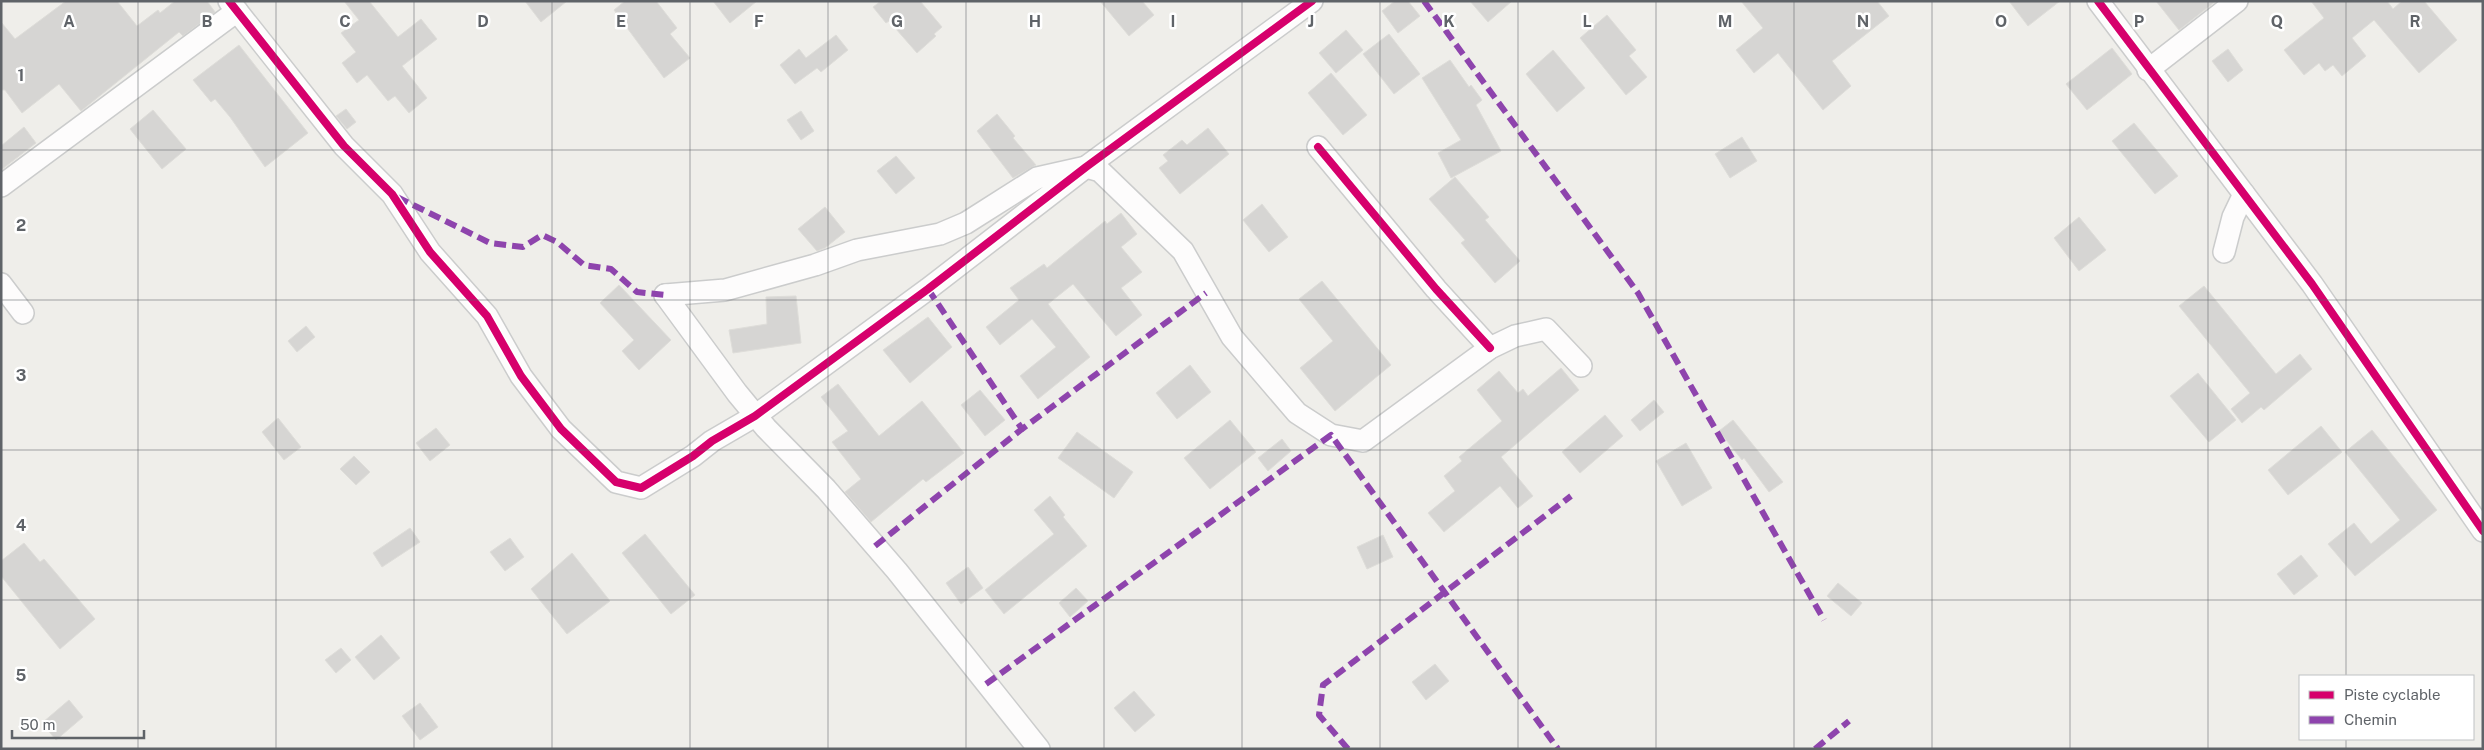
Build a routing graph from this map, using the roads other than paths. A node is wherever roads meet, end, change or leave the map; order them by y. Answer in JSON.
{"nodes":[{"id":1,"x":1312,"y":1,"type":"edge"},
{"id":2,"x":2098,"y":1,"type":"edge"},
{"id":3,"x":2238,"y":1,"type":"edge"},
{"id":4,"x":233,"y":6,"type":"edge"},
{"id":5,"x":2148,"y":70,"type":"junction"},
{"id":6,"x":1318,"y":147,"type":"dead end"},
{"id":7,"x":1086,"y":167,"type":"junction"},
{"id":8,"x":1,"y":186,"type":"edge"},
{"id":9,"x":2244,"y":194,"type":"junction"},
{"id":10,"x":2224,"y":252,"type":"dead end"},
{"id":11,"x":1,"y":284,"type":"edge"},
{"id":12,"x":23,"y":313,"type":"dead end"},
{"id":13,"x":1490,"y":348,"type":"junction"},
{"id":14,"x":1581,"y":366,"type":"dead end"},
{"id":15,"x":755,"y":416,"type":"junction"},
{"id":16,"x":2483,"y":531,"type":"edge"},
{"id":17,"x":1039,"y":749,"type":"edge"}],
"edges":[{"from":1,"to":7,"type":"street"},
{"from":2,"to":5,"type":"street"},
{"from":3,"to":5,"type":"street"},
{"from":4,"to":8,"type":"street"},
{"from":4,"to":15,"type":"street"},
{"from":5,"to":9,"type":"street"},
{"from":6,"to":13,"type":"street"},
{"from":7,"to":13,"type":"street"},
{"from":7,"to":15,"type":"street"},
{"from":7,"to":15,"type":"street"},
{"from":9,"to":10,"type":"street"},
{"from":9,"to":16,"type":"street"},
{"from":11,"to":12,"type":"street"},
{"from":13,"to":14,"type":"street"},
{"from":15,"to":17,"type":"street"}]}
